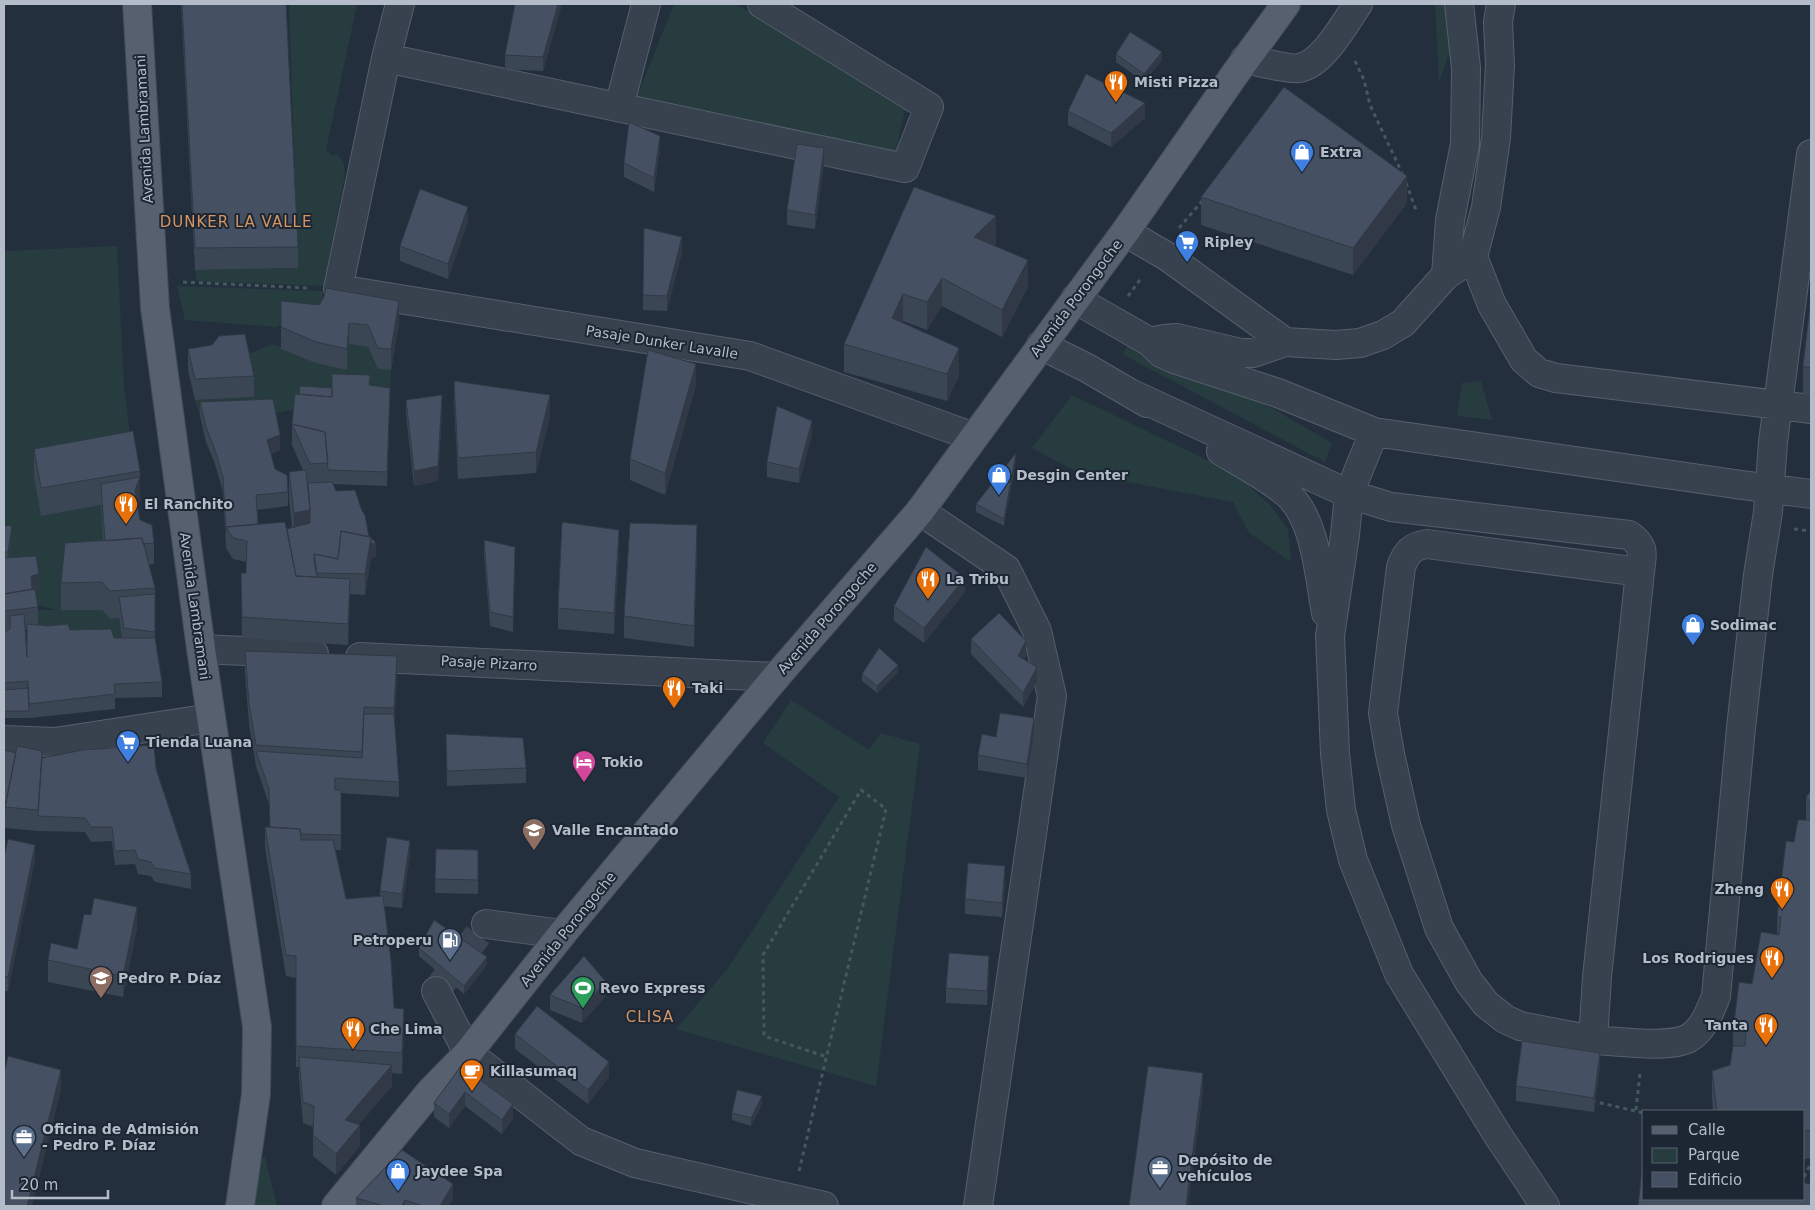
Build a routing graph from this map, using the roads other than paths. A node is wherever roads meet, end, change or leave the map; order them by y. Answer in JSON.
{"nodes":[{"id":1,"x":137,"y":4,"type":"edge"},
{"id":2,"x":400,"y":4,"type":"edge"},
{"id":3,"x":646,"y":4,"type":"edge"},
{"id":4,"x":762,"y":4,"type":"edge"},
{"id":5,"x":1286,"y":4,"type":"edge"},
{"id":6,"x":1358,"y":4,"type":"edge"},
{"id":7,"x":1459,"y":4,"type":"edge"},
{"id":8,"x":1501,"y":4,"type":"edge"},
{"id":9,"x":386,"y":58,"type":"junction"},
{"id":10,"x":1245,"y":59,"type":"junction"},
{"id":11,"x":618,"y":107,"type":"junction"},
{"id":12,"x":1811,"y":154,"type":"edge"},
{"id":13,"x":1125,"y":232,"type":"junction"},
{"id":14,"x":1473,"y":257,"type":"junction"},
{"id":15,"x":1446,"y":275,"type":"junction"},
{"id":16,"x":1075,"y":299,"type":"junction"},
{"id":17,"x":1150,"y":342,"type":"junction"},
{"id":18,"x":1285,"y":342,"type":"junction"},
{"id":19,"x":1041,"y":345,"type":"junction"},
{"id":20,"x":1132,"y":394,"type":"junction"},
{"id":21,"x":1777,"y":406,"type":"junction"},
{"id":22,"x":1811,"y":409,"type":"edge"},
{"id":23,"x":1374,"y":432,"type":"junction"},
{"id":24,"x":974,"y":437,"type":"junction"},
{"id":25,"x":1770,"y":488,"type":"junction"},
{"id":26,"x":1349,"y":494,"type":"junction"},
{"id":27,"x":1811,"y":494,"type":"edge"},
{"id":28,"x":920,"y":511,"type":"junction"},
{"id":29,"x":1640,"y":572,"type":"junction"},
{"id":30,"x":1330,"y":636,"type":"junction"},
{"id":31,"x":201,"y":649,"type":"junction"},
{"id":32,"x":776,"y":677,"type":"junction"},
{"id":33,"x":211,"y":718,"type":"junction"},
{"id":34,"x":4,"y":740,"type":"edge"},
{"id":35,"x":486,"y":924,"type":"dead end"},
{"id":36,"x":562,"y":934,"type":"junction"},
{"id":37,"x":436,"y":991,"type":"dead end"},
{"id":38,"x":1593,"y":1040,"type":"junction"},
{"id":39,"x":468,"y":1053,"type":"junction"},
{"id":40,"x":240,"y":1206,"type":"edge"},
{"id":41,"x":336,"y":1206,"type":"edge"},
{"id":42,"x":824,"y":1206,"type":"edge"},
{"id":43,"x":978,"y":1206,"type":"edge"},
{"id":44,"x":1545,"y":1206,"type":"edge"}],
"edges":[{"from":1,"to":31,"type":"main road","name":"Avenida Lambramani"},
{"from":2,"to":9,"type":"street"},
{"from":3,"to":11,"type":"street"},
{"from":4,"to":11,"type":"street"},
{"from":5,"to":10,"type":"main road","name":"Avenida Porongoche"},
{"from":6,"to":10,"type":"street"},
{"from":7,"to":15,"type":"street"},
{"from":8,"to":14,"type":"street"},
{"from":9,"to":11,"type":"street"},
{"from":9,"to":24,"type":"street","name":"Pasaje Dunker Lavalle"},
{"from":10,"to":13,"type":"main road","name":"Avenida Porongoche"},
{"from":12,"to":21,"type":"street"},
{"from":13,"to":16,"type":"main road","name":"Avenida Porongoche"},
{"from":13,"to":18,"type":"street"},
{"from":14,"to":15,"type":"street"},
{"from":14,"to":21,"type":"street"},
{"from":15,"to":18,"type":"street"},
{"from":16,"to":17,"type":"street"},
{"from":16,"to":19,"type":"main road","name":"Avenida Porongoche"},
{"from":17,"to":18,"type":"street"},
{"from":17,"to":23,"type":"street"},
{"from":19,"to":20,"type":"street"},
{"from":19,"to":24,"type":"main road","name":"Avenida Porongoche"},
{"from":20,"to":26,"type":"street"},
{"from":20,"to":30,"type":"street"},
{"from":21,"to":22,"type":"street"},
{"from":21,"to":25,"type":"street"},
{"from":23,"to":25,"type":"street"},
{"from":23,"to":26,"type":"street"},
{"from":24,"to":28,"type":"main road","name":"Avenida Porongoche"},
{"from":25,"to":27,"type":"street"},
{"from":25,"to":38,"type":"street"},
{"from":26,"to":29,"type":"street"},
{"from":26,"to":30,"type":"street"},
{"from":28,"to":32,"type":"main road","name":"Avenida Porongoche"},
{"from":28,"to":43,"type":"street"},
{"from":29,"to":38,"type":"street"},
{"from":29,"to":38,"type":"street"},
{"from":30,"to":44,"type":"street"},
{"from":31,"to":32,"type":"street","name":"Pasaje Pizarro"},
{"from":31,"to":33,"type":"main road","name":"Avenida Lambramani"},
{"from":32,"to":36,"type":"main road","name":"Avenida Porongoche"},
{"from":33,"to":34,"type":"street"},
{"from":33,"to":40,"type":"main road","name":"Avenida Lambramani"},
{"from":35,"to":36,"type":"street"},
{"from":36,"to":39,"type":"main road","name":"Avenida Porongoche"},
{"from":37,"to":39,"type":"street"},
{"from":39,"to":41,"type":"main road","name":"Avenida Porongoche"},
{"from":39,"to":42,"type":"street"}]}
